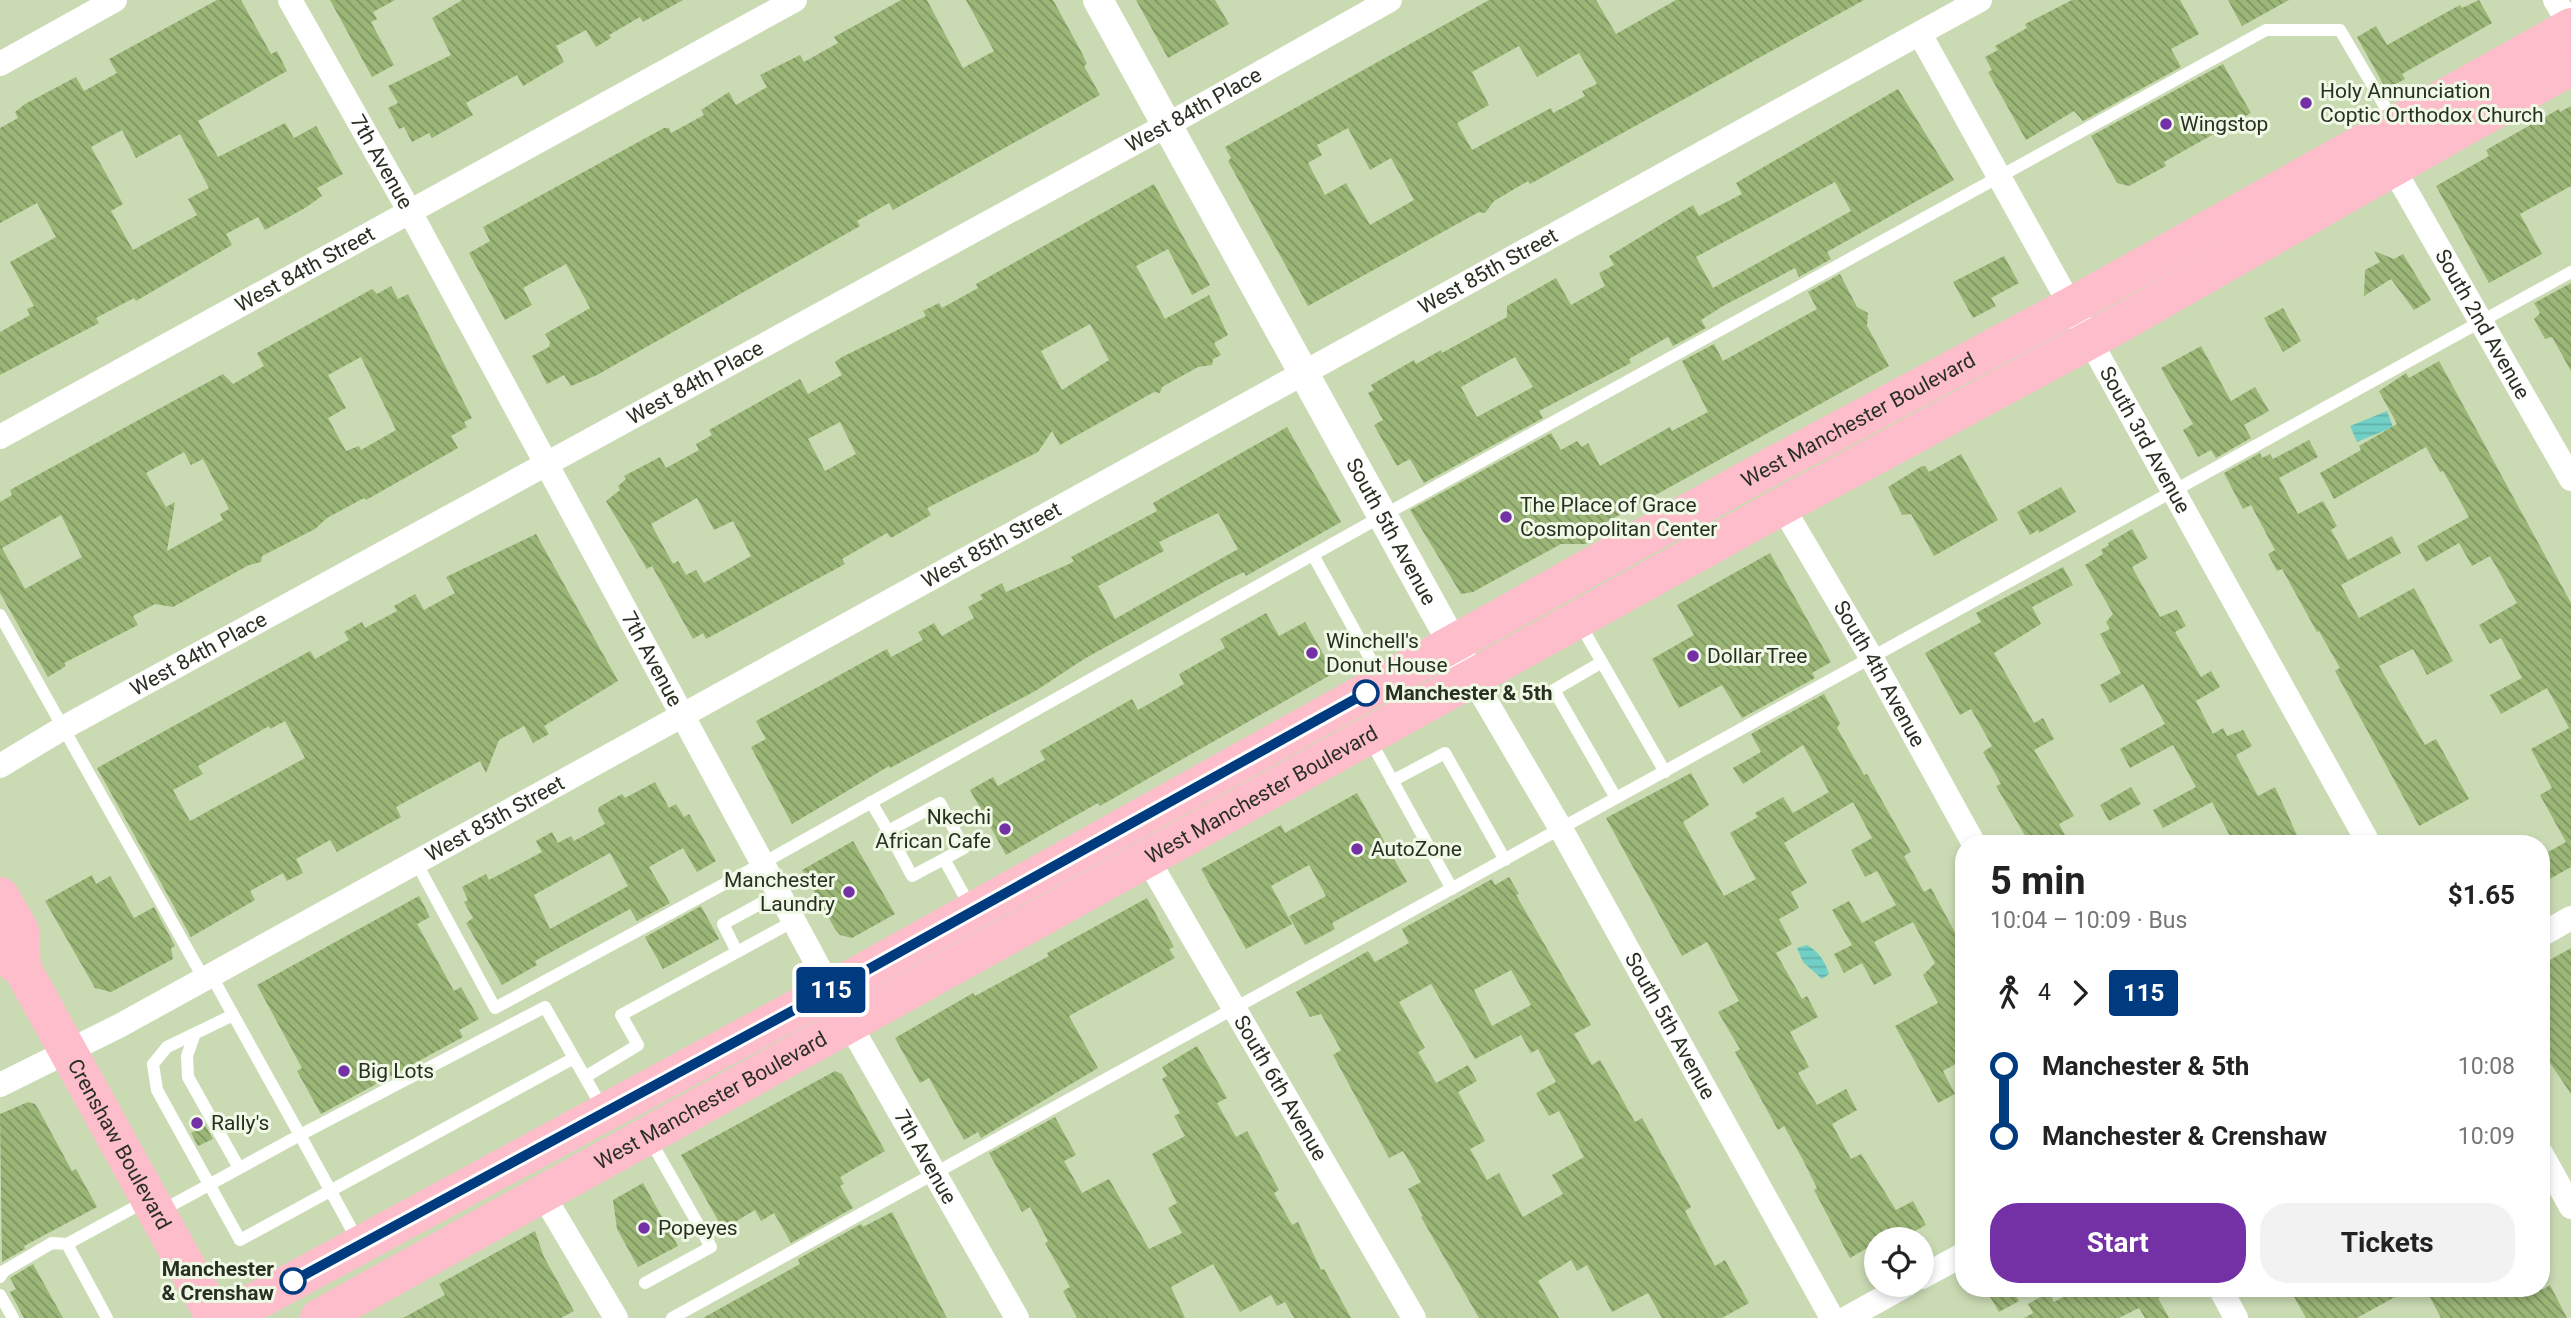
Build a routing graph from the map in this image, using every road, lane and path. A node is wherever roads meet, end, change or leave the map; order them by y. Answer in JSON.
{"nodes":[{"id":1,"x":115,"y":0,"type":"edge"},
{"id":2,"x":290,"y":0,"type":"edge"},
{"id":3,"x":795,"y":0,"type":"edge"},
{"id":4,"x":1098,"y":0,"type":"edge"},
{"id":5,"x":1390,"y":0,"type":"edge"},
{"id":6,"x":1980,"y":0,"type":"edge"},
{"id":7,"x":2555,"y":0,"type":"edge"},
{"id":8,"x":2571,"y":27,"type":"edge"},
{"id":9,"x":1920,"y":34,"type":"junction"},
{"id":10,"x":0,"y":64,"type":"edge"},
{"id":11,"x":2571,"y":65,"type":"edge"},
{"id":12,"x":1167,"y":125,"type":"junction"},
{"id":13,"x":2396,"y":127,"type":"junction"},
{"id":14,"x":2393,"y":168,"type":"junction"},
{"id":15,"x":1999,"y":178,"type":"junction"},
{"id":16,"x":410,"y":212,"type":"junction"},
{"id":17,"x":2571,"y":272,"type":"edge"},
{"id":18,"x":2073,"y":305,"type":"junction"},
{"id":19,"x":2482,"y":320,"type":"junction"},
{"id":20,"x":2091,"y":340,"type":"junction"},
{"id":21,"x":1304,"y":370,"type":"junction"},
{"id":22,"x":0,"y":437,"type":"edge"},
{"id":23,"x":547,"y":463,"type":"junction"},
{"id":24,"x":2571,"y":480,"type":"edge"},
{"id":25,"x":2174,"y":490,"type":"junction"},
{"id":26,"x":1782,"y":506,"type":"junction"},
{"id":27,"x":1384,"y":515,"type":"junction"},
{"id":28,"x":1313,"y":555,"type":"junction"},
{"id":29,"x":0,"y":615,"type":"edge"},
{"id":30,"x":1578,"y":620,"type":"junction"},
{"id":31,"x":1453,"y":645,"type":"junction"},
{"id":32,"x":1871,"y":657,"type":"junction"},
{"id":33,"x":1602,"y":662,"type":"junction"},
{"id":34,"x":1473,"y":679,"type":"junction"},
{"id":35,"x":1383,"y":683,"type":"junction"},
{"id":36,"x":683,"y":714,"type":"junction"},
{"id":37,"x":63,"y":728,"type":"junction"},
{"id":38,"x":1368,"y":737,"type":"junction"},
{"id":39,"x":0,"y":765,"type":"edge"},
{"id":40,"x":1665,"y":772,"type":"junction"},
{"id":41,"x":1392,"y":782,"type":"junction"},
{"id":42,"x":1616,"y":798,"type":"junction"},
{"id":43,"x":871,"y":802,"type":"junction"},
{"id":44,"x":1561,"y":829,"type":"junction"},
{"id":45,"x":888,"y":831,"type":"junction"},
{"id":46,"x":1969,"y":835,"type":"edge"},
{"id":47,"x":2365,"y":835,"type":"edge"},
{"id":48,"x":1147,"y":858,"type":"junction"},
{"id":49,"x":944,"y":859,"type":"junction"},
{"id":50,"x":1505,"y":860,"type":"junction"},
{"id":51,"x":416,"y":862,"type":"junction"},
{"id":52,"x":763,"y":863,"type":"junction"},
{"id":53,"x":1452,"y":889,"type":"junction"},
{"id":54,"x":780,"y":893,"type":"junction"},
{"id":55,"x":0,"y":897,"type":"edge"},
{"id":56,"x":973,"y":911,"type":"junction"},
{"id":57,"x":2571,"y":918,"type":"edge"},
{"id":58,"x":794,"y":921,"type":"junction"},
{"id":59,"x":2550,"y":930,"type":"edge"},
{"id":60,"x":737,"y":952,"type":"junction"},
{"id":61,"x":11,"y":961,"type":"edge"},
{"id":62,"x":208,"y":977,"type":"junction"},
{"id":63,"x":831,"y":990,"type":"junction"},
{"id":64,"x":1234,"y":1009,"type":"junction"},
{"id":65,"x":233,"y":1015,"type":"junction"},
{"id":66,"x":849,"y":1025,"type":"junction"},
{"id":67,"x":194,"y":1036,"type":"junction"},
{"id":68,"x":68,"y":1050,"type":"junction"},
{"id":69,"x":574,"y":1058,"type":"junction"},
{"id":70,"x":584,"y":1077,"type":"junction"},
{"id":71,"x":0,"y":1085,"type":"edge"},
{"id":72,"x":605,"y":1113,"type":"junction"},
{"id":73,"x":300,"y":1135,"type":"junction"},
{"id":74,"x":647,"y":1135,"type":"junction"},
{"id":75,"x":239,"y":1168,"type":"junction"},
{"id":76,"x":2550,"y":1169,"type":"edge"},
{"id":77,"x":936,"y":1172,"type":"junction"},
{"id":78,"x":208,"y":1184,"type":"junction"},
{"id":79,"x":331,"y":1191,"type":"junction"},
{"id":80,"x":542,"y":1193,"type":"junction"},
{"id":81,"x":154,"y":1205,"type":"junction"},
{"id":82,"x":2571,"y":1207,"type":"edge"},
{"id":83,"x":66,"y":1244,"type":"junction"},
{"id":84,"x":360,"y":1245,"type":"junction"},
{"id":85,"x":1955,"y":1259,"type":"edge"},
{"id":86,"x":1934,"y":1270,"type":"edge"},
{"id":87,"x":0,"y":1277,"type":"edge"},
{"id":88,"x":645,"y":1283,"type":"dead end"},
{"id":89,"x":0,"y":1294,"type":"edge"},
{"id":90,"x":1885,"y":1297,"type":"edge"},
{"id":91,"x":2225,"y":1297,"type":"edge"},
{"id":92,"x":339,"y":1313,"type":"edge"},
{"id":93,"x":13,"y":1318,"type":"edge"},
{"id":94,"x":107,"y":1318,"type":"edge"},
{"id":95,"x":215,"y":1318,"type":"edge"},
{"id":96,"x":225,"y":1318,"type":"edge"},
{"id":97,"x":616,"y":1318,"type":"edge"},
{"id":98,"x":672,"y":1318,"type":"edge"},
{"id":99,"x":1017,"y":1318,"type":"edge"},
{"id":100,"x":1414,"y":1318,"type":"edge"},
{"id":101,"x":1832,"y":1318,"type":"edge"},
{"id":102,"x":1847,"y":1318,"type":"edge"},
{"id":103,"x":2236,"y":1318,"type":"edge"}],
"edges":[{"from":1,"to":10,"type":"street"},
{"from":2,"to":16,"type":"street","name":"7th Avenue"},
{"from":3,"to":16,"type":"street","name":"West 84th Street"},
{"from":4,"to":12,"type":"street","name":"South 5th Avenue"},
{"from":5,"to":12,"type":"street","name":"West 84th Place"},
{"from":6,"to":9,"type":"street","name":"West 85th Street"},
{"from":7,"to":8,"type":"street"},
{"from":8,"to":13,"type":"main road","name":"West Manchester Boulevard"},
{"from":9,"to":15,"type":"street","name":"South 3rd Avenue"},
{"from":9,"to":21,"type":"street","name":"West 85th Street"},
{"from":11,"to":14,"type":"main road","name":"West Manchester Boulevard"},
{"from":12,"to":21,"type":"street","name":"South 5th Avenue"},
{"from":12,"to":23,"type":"street","name":"West 84th Place"},
{"from":13,"to":15,"type":"lane"},
{"from":13,"to":18,"type":"main road","name":"West Manchester Boulevard"},
{"from":14,"to":19,"type":"street","name":"South 2nd Avenue"},
{"from":14,"to":20,"type":"main road","name":"West Manchester Boulevard"},
{"from":15,"to":18,"type":"street","name":"South 3rd Avenue"},
{"from":15,"to":27,"type":"lane"},
{"from":16,"to":22,"type":"street","name":"West 84th Street"},
{"from":16,"to":23,"type":"street","name":"7th Avenue"},
{"from":17,"to":19,"type":"lane"},
{"from":18,"to":20,"type":"street","name":"South 3rd Avenue"},
{"from":18,"to":31,"type":"main road","name":"West Manchester Boulevard"},
{"from":19,"to":24,"type":"street","name":"South 2nd Avenue"},
{"from":19,"to":25,"type":"lane"},
{"from":20,"to":25,"type":"street","name":"South 3rd Avenue"},
{"from":20,"to":26,"type":"main road","name":"West Manchester Boulevard"},
{"from":21,"to":27,"type":"street","name":"South 5th Avenue"},
{"from":21,"to":36,"type":"street","name":"West 85th Street"},
{"from":23,"to":36,"type":"street","name":"7th Avenue"},
{"from":23,"to":37,"type":"street","name":"West 84th Place"},
{"from":25,"to":32,"type":"lane"},
{"from":25,"to":47,"type":"street","name":"South 3rd Avenue"},
{"from":26,"to":30,"type":"main road","name":"West Manchester Boulevard"},
{"from":26,"to":32,"type":"street","name":"South 4th Avenue"},
{"from":27,"to":28,"type":"lane"},
{"from":27,"to":31,"type":"street","name":"South 5th Avenue"},
{"from":28,"to":35,"type":"lane"},
{"from":28,"to":43,"type":"lane"},
{"from":29,"to":37,"type":"lane"},
{"from":30,"to":33,"type":"lane"},
{"from":30,"to":34,"type":"main road","name":"West Manchester Boulevard"},
{"from":31,"to":34,"type":"street","name":"South 5th Avenue"},
{"from":31,"to":35,"type":"main road","name":"West Manchester Boulevard"},
{"from":32,"to":40,"type":"lane"},
{"from":32,"to":46,"type":"street","name":"South 4th Avenue"},
{"from":33,"to":40,"type":"lane"},
{"from":33,"to":42,"type":"lane"},
{"from":34,"to":38,"type":"main road","name":"West Manchester Boulevard"},
{"from":34,"to":44,"type":"street","name":"South 5th Avenue"},
{"from":35,"to":56,"type":"main road","name":"West Manchester Boulevard"},
{"from":36,"to":51,"type":"street","name":"West 85th Street"},
{"from":36,"to":52,"type":"street","name":"7th Avenue"},
{"from":37,"to":39,"type":"street","name":"West 84th Place"},
{"from":37,"to":62,"type":"lane"},
{"from":38,"to":41,"type":"lane"},
{"from":38,"to":48,"type":"main road","name":"West Manchester Boulevard"},
{"from":40,"to":42,"type":"lane"},
{"from":41,"to":50,"type":"lane"},
{"from":41,"to":53,"type":"lane"},
{"from":42,"to":44,"type":"lane"},
{"from":43,"to":45,"type":"lane"},
{"from":43,"to":52,"type":"lane"},
{"from":44,"to":50,"type":"lane"},
{"from":44,"to":101,"type":"street","name":"South 5th Avenue"},
{"from":45,"to":49,"type":"lane"},
{"from":45,"to":49,"type":"lane"},
{"from":48,"to":64,"type":"street","name":"South 6th Avenue"},
{"from":48,"to":66,"type":"main road","name":"West Manchester Boulevard"},
{"from":49,"to":56,"type":"lane"},
{"from":50,"to":53,"type":"lane"},
{"from":51,"to":52,"type":"lane"},
{"from":51,"to":62,"type":"street","name":"West 85th Street"},
{"from":52,"to":54,"type":"street","name":"7th Avenue"},
{"from":53,"to":64,"type":"lane"},
{"from":54,"to":58,"type":"street","name":"7th Avenue"},
{"from":54,"to":60,"type":"lane"},
{"from":55,"to":61,"type":"main road","name":"Crenshaw Boulevard"},
{"from":56,"to":63,"type":"main road","name":"West Manchester Boulevard"},
{"from":57,"to":59,"type":"street"},
{"from":58,"to":60,"type":"lane"},
{"from":58,"to":63,"type":"street","name":"7th Avenue"},
{"from":60,"to":70,"type":"lane"},
{"from":61,"to":68,"type":"main road","name":"Crenshaw Boulevard"},
{"from":62,"to":65,"type":"lane"},
{"from":62,"to":68,"type":"street","name":"West 85th Street"},
{"from":63,"to":66,"type":"street","name":"7th Avenue"},
{"from":63,"to":72,"type":"main road","name":"West Manchester Boulevard"},
{"from":64,"to":77,"type":"lane"},
{"from":64,"to":100,"type":"street","name":"South 6th Avenue"},
{"from":65,"to":67,"type":"lane"},
{"from":65,"to":73,"type":"lane"},
{"from":66,"to":74,"type":"main road","name":"West Manchester Boulevard"},
{"from":66,"to":77,"type":"street","name":"7th Avenue"},
{"from":67,"to":75,"type":"lane"},
{"from":67,"to":78,"type":"lane"},
{"from":68,"to":71,"type":"street","name":"West 85th Street"},
{"from":68,"to":81,"type":"main road","name":"Crenshaw Boulevard"},
{"from":69,"to":70,"type":"lane"},
{"from":69,"to":73,"type":"lane"},
{"from":69,"to":79,"type":"lane"},
{"from":70,"to":72,"type":"lane"},
{"from":72,"to":84,"type":"main road","name":"West Manchester Boulevard"},
{"from":73,"to":75,"type":"lane"},
{"from":73,"to":79,"type":"lane"},
{"from":74,"to":80,"type":"main road","name":"West Manchester Boulevard"},
{"from":74,"to":88,"type":"lane"},
{"from":75,"to":78,"type":"lane"},
{"from":76,"to":82,"type":"street"},
{"from":77,"to":98,"type":"lane"},
{"from":77,"to":99,"type":"street","name":"7th Avenue"},
{"from":78,"to":79,"type":"lane"},
{"from":78,"to":81,"type":"lane"},
{"from":79,"to":84,"type":"lane"},
{"from":80,"to":92,"type":"main road","name":"West Manchester Boulevard"},
{"from":80,"to":97,"type":"street"},
{"from":81,"to":83,"type":"lane"},
{"from":81,"to":95,"type":"main road","name":"Crenshaw Boulevard"},
{"from":83,"to":87,"type":"lane"},
{"from":83,"to":94,"type":"lane"},
{"from":84,"to":96,"type":"main road","name":"West Manchester Boulevard"},
{"from":85,"to":86,"type":"street"},
{"from":89,"to":93,"type":"lane"},
{"from":90,"to":102,"type":"street"},
{"from":91,"to":103,"type":"street"}]}
